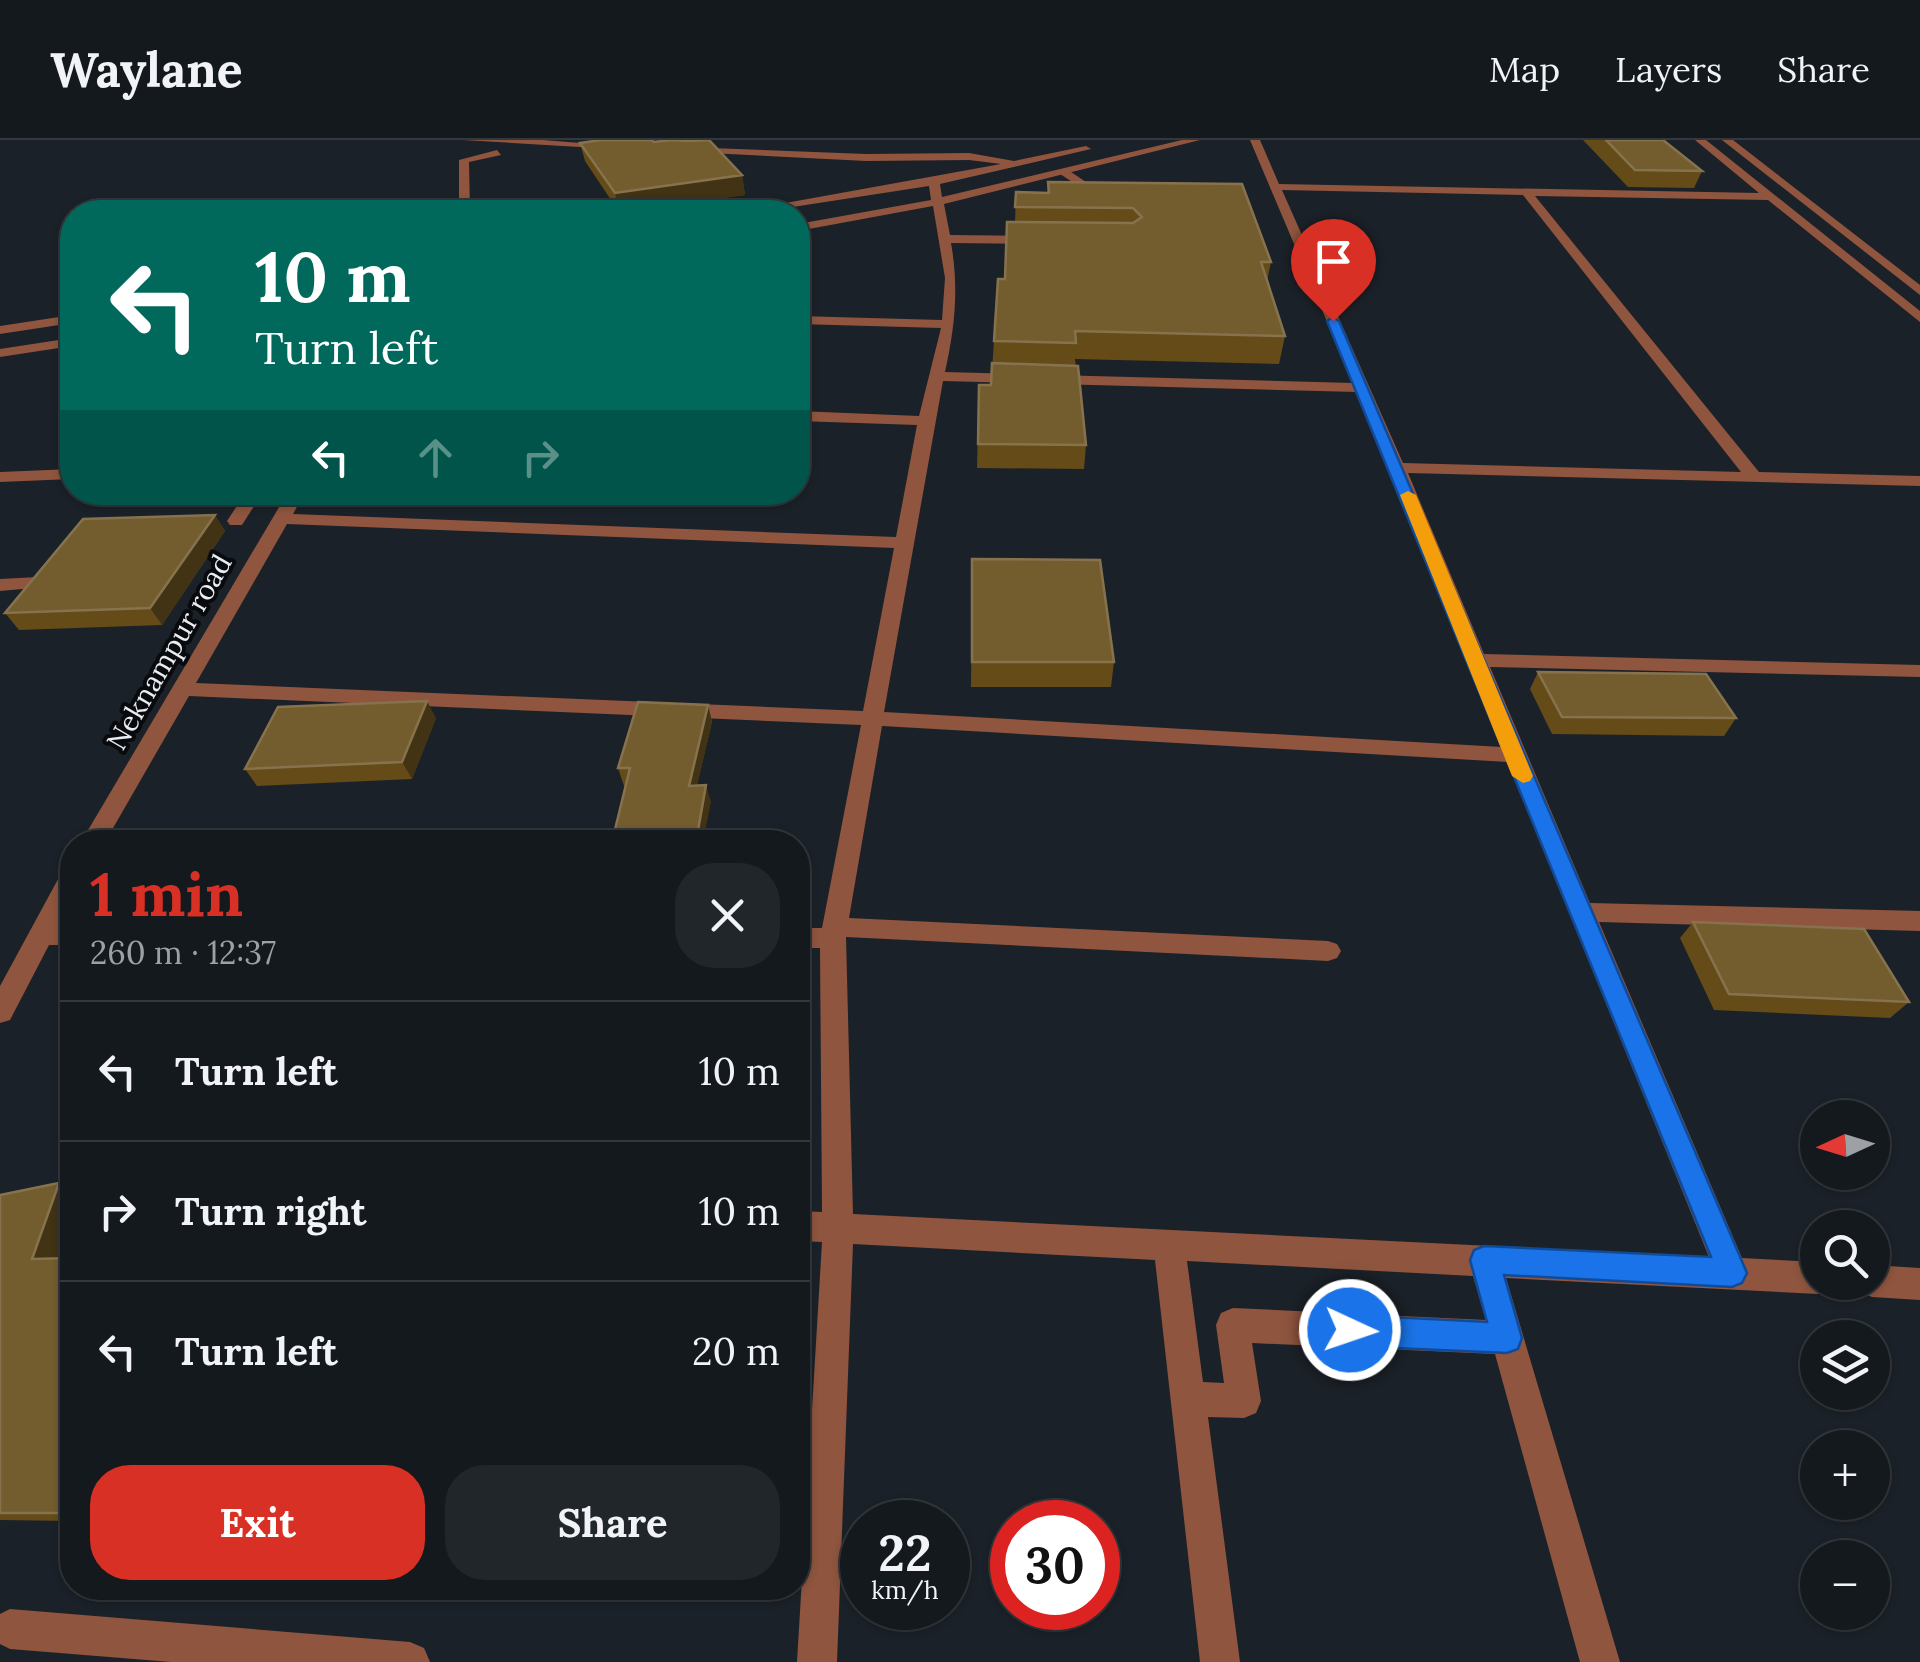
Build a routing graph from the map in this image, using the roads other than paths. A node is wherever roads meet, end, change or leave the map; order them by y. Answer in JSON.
{"nodes":[{"id":1,"x":468,"y":140,"type":"edge"},
{"id":2,"x":966,"y":140,"type":"edge"},
{"id":3,"x":1195,"y":140,"type":"edge"},
{"id":4,"x":1255,"y":140,"type":"edge"},
{"id":5,"x":1700,"y":140,"type":"edge"},
{"id":6,"x":1728,"y":140,"type":"edge"},
{"id":7,"x":1104,"y":144,"type":"dead end"},
{"id":8,"x":635,"y":147,"type":"edge"},
{"id":9,"x":673,"y":149,"type":"edge"},
{"id":10,"x":498,"y":153,"type":"dead end"},
{"id":11,"x":974,"y":154,"type":"junction"},
{"id":12,"x":1014,"y":165,"type":"junction"},
{"id":13,"x":1064,"y":172,"type":"junction"},
{"id":14,"x":1278,"y":187,"type":"junction"},
{"id":15,"x":936,"y":192,"type":"junction"},
{"id":16,"x":1095,"y":192,"type":"edge"},
{"id":17,"x":1528,"y":194,"type":"junction"},
{"id":18,"x":1773,"y":197,"type":"junction"},
{"id":19,"x":464,"y":200,"type":"edge"},
{"id":20,"x":810,"y":205,"type":"edge"},
{"id":21,"x":810,"y":224,"type":"edge"},
{"id":22,"x":944,"y":239,"type":"junction"},
{"id":23,"x":1054,"y":240,"type":"edge"},
{"id":24,"x":1920,"y":291,"type":"edge"},
{"id":25,"x":1920,"y":318,"type":"edge"},
{"id":26,"x":60,"y":320,"type":"edge"},
{"id":27,"x":810,"y":320,"type":"edge"},
{"id":28,"x":949,"y":324,"type":"junction"},
{"id":29,"x":0,"y":330,"type":"edge"},
{"id":30,"x":60,"y":344,"type":"edge"},
{"id":31,"x":0,"y":353,"type":"edge"},
{"id":32,"x":939,"y":376,"type":"junction"},
{"id":33,"x":1362,"y":388,"type":"junction"},
{"id":34,"x":810,"y":416,"type":"edge"},
{"id":35,"x":926,"y":421,"type":"junction"},
{"id":36,"x":1397,"y":468,"type":"junction"},
{"id":37,"x":60,"y":475,"type":"edge"},
{"id":38,"x":1753,"y":476,"type":"junction"},
{"id":39,"x":0,"y":478,"type":"edge"},
{"id":40,"x":1920,"y":481,"type":"edge"},
{"id":41,"x":246,"y":505,"type":"edge"},
{"id":42,"x":290,"y":505,"type":"edge"},
{"id":43,"x":282,"y":519,"type":"junction"},
{"id":44,"x":236,"y":521,"type":"dead end"},
{"id":45,"x":906,"y":544,"type":"junction"},
{"id":46,"x":38,"y":583,"type":"edge"},
{"id":47,"x":0,"y":585,"type":"edge"},
{"id":48,"x":1475,"y":660,"type":"junction"},
{"id":49,"x":1920,"y":671,"type":"edge"},
{"id":50,"x":183,"y":689,"type":"junction"},
{"id":51,"x":870,"y":718,"type":"junction"},
{"id":52,"x":1514,"y":755,"type":"junction"},
{"id":53,"x":100,"y":830,"type":"edge"},
{"id":54,"x":60,"y":897,"type":"edge"},
{"id":55,"x":1580,"y":912,"type":"junction"},
{"id":56,"x":1920,"y":922,"type":"edge"},
{"id":57,"x":834,"y":932,"type":"junction"},
{"id":58,"x":38,"y":935,"type":"junction"},
{"id":59,"x":60,"y":936,"type":"edge"},
{"id":60,"x":810,"y":936,"type":"edge"},
{"id":61,"x":1328,"y":951,"type":"dead end"},
{"id":62,"x":0,"y":1012,"type":"edge"},
{"id":63,"x":810,"y":1227,"type":"edge"},
{"id":64,"x":838,"y":1228,"type":"junction"},
{"id":65,"x":1169,"y":1243,"type":"junction"},
{"id":66,"x":1484,"y":1260,"type":"junction"},
{"id":67,"x":1732,"y":1273,"type":"junction"},
{"id":68,"x":1800,"y":1277,"type":"edge"},
{"id":69,"x":1890,"y":1282,"type":"edge"},
{"id":70,"x":1920,"y":1284,"type":"edge"},
{"id":71,"x":1507,"y":1338,"type":"junction"},
{"id":72,"x":1188,"y":1399,"type":"junction"},
{"id":73,"x":10,"y":1629,"type":"dead end"},
{"id":74,"x":410,"y":1662,"type":"edge"},
{"id":75,"x":816,"y":1662,"type":"edge"},
{"id":76,"x":1220,"y":1662,"type":"edge"},
{"id":77,"x":1600,"y":1662,"type":"edge"}],
"edges":[{"from":1,"to":8,"type":"street"},
{"from":2,"to":11,"type":"street"},
{"from":3,"to":13,"type":"street"},
{"from":4,"to":14,"type":"street"},
{"from":5,"to":18,"type":"street"},
{"from":6,"to":24,"type":"street"},
{"from":7,"to":12,"type":"street"},
{"from":9,"to":11,"type":"street"},
{"from":10,"to":19,"type":"street"},
{"from":11,"to":12,"type":"street"},
{"from":12,"to":15,"type":"street"},
{"from":13,"to":15,"type":"street"},
{"from":13,"to":16,"type":"street"},
{"from":14,"to":17,"type":"street"},
{"from":14,"to":33,"type":"street"},
{"from":15,"to":20,"type":"street"},
{"from":15,"to":21,"type":"street"},
{"from":15,"to":22,"type":"street"},
{"from":17,"to":18,"type":"street"},
{"from":17,"to":38,"type":"street"},
{"from":18,"to":25,"type":"street"},
{"from":22,"to":23,"type":"street"},
{"from":22,"to":28,"type":"street"},
{"from":26,"to":29,"type":"street"},
{"from":27,"to":28,"type":"street"},
{"from":28,"to":32,"type":"street"},
{"from":30,"to":31,"type":"street"},
{"from":32,"to":33,"type":"street"},
{"from":32,"to":35,"type":"street"},
{"from":33,"to":36,"type":"street"},
{"from":34,"to":35,"type":"street"},
{"from":35,"to":45,"type":"street"},
{"from":36,"to":38,"type":"street"},
{"from":36,"to":48,"type":"street"},
{"from":37,"to":39,"type":"street"},
{"from":38,"to":40,"type":"street"},
{"from":41,"to":44,"type":"street"},
{"from":42,"to":43,"type":"street","name":"Neknampur road"},
{"from":43,"to":45,"type":"street"},
{"from":43,"to":50,"type":"street","name":"Neknampur road"},
{"from":45,"to":51,"type":"street"},
{"from":46,"to":47,"type":"street"},
{"from":48,"to":49,"type":"street"},
{"from":48,"to":52,"type":"street"},
{"from":50,"to":51,"type":"street"},
{"from":50,"to":53,"type":"street","name":"Neknampur road"},
{"from":51,"to":52,"type":"street"},
{"from":51,"to":57,"type":"street"},
{"from":52,"to":55,"type":"street"},
{"from":54,"to":58,"type":"street"},
{"from":55,"to":56,"type":"street"},
{"from":55,"to":67,"type":"street"},
{"from":57,"to":60,"type":"street"},
{"from":57,"to":61,"type":"street"},
{"from":57,"to":64,"type":"street"},
{"from":58,"to":59,"type":"street"},
{"from":58,"to":62,"type":"street"},
{"from":63,"to":64,"type":"street"},
{"from":64,"to":65,"type":"street"},
{"from":64,"to":75,"type":"street"},
{"from":65,"to":66,"type":"street"},
{"from":65,"to":72,"type":"street"},
{"from":66,"to":67,"type":"street"},
{"from":66,"to":71,"type":"street"},
{"from":67,"to":68,"type":"street"},
{"from":69,"to":70,"type":"street"},
{"from":71,"to":72,"type":"street"},
{"from":71,"to":77,"type":"street"},
{"from":72,"to":76,"type":"street"},
{"from":73,"to":74,"type":"street"}]}
